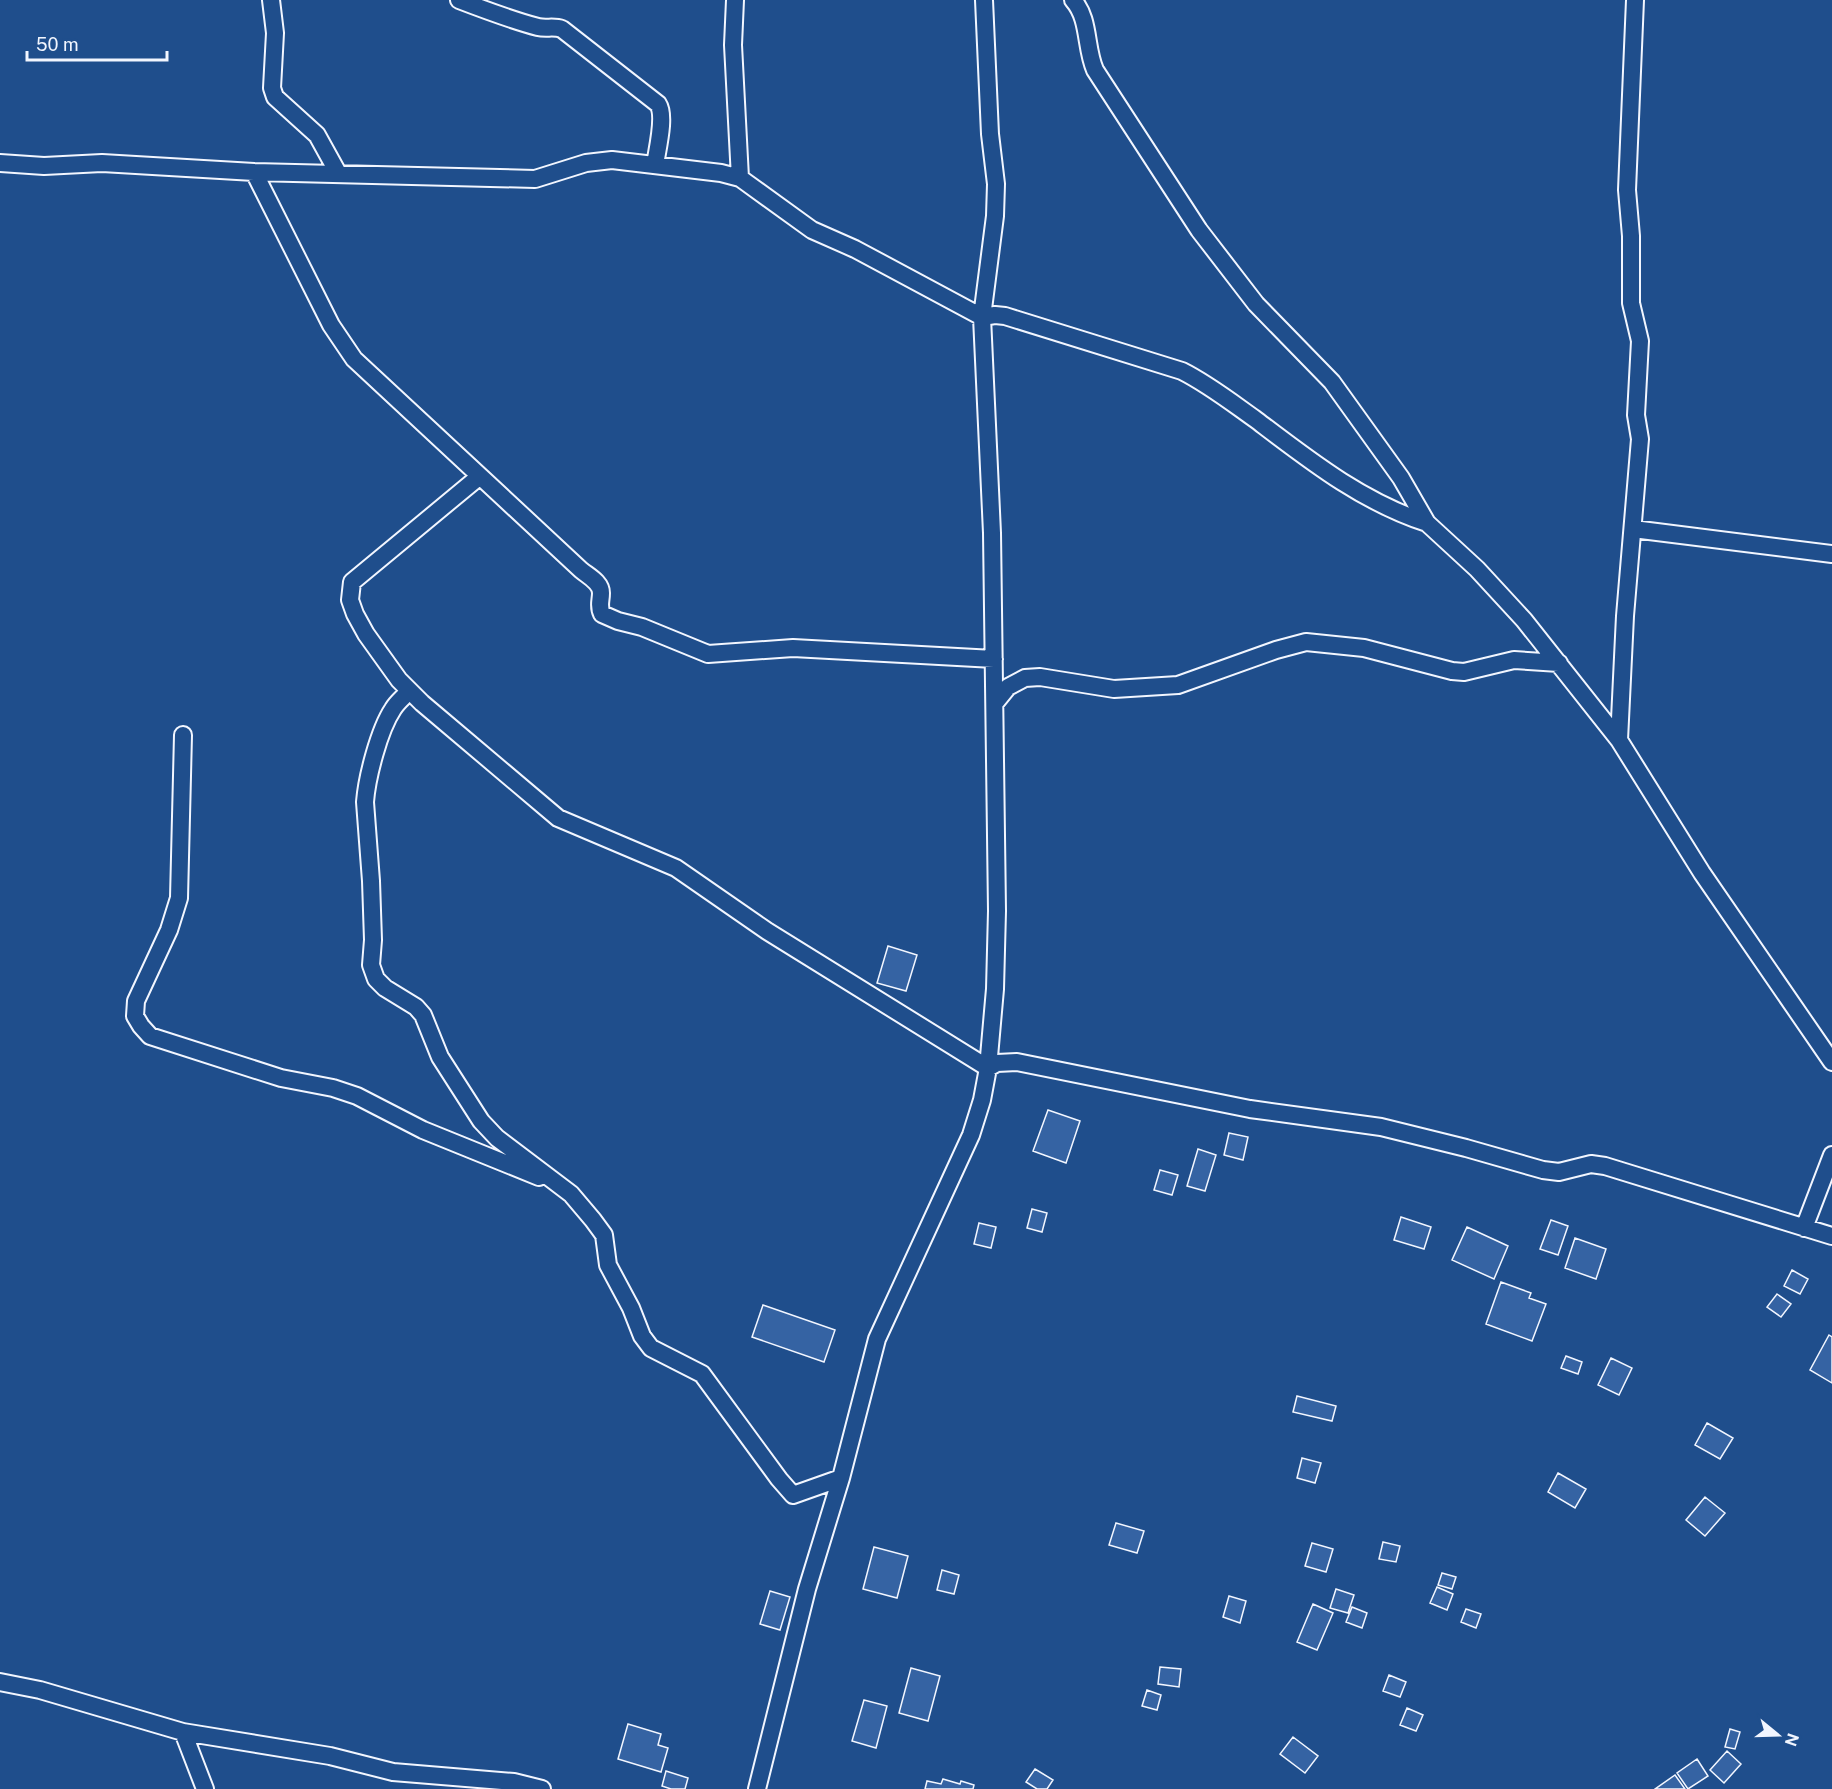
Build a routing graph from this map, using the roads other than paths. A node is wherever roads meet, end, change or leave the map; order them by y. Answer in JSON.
{"nodes":[{"id":1,"x":271,"y":0,"type":"edge"},
{"id":2,"x":459,"y":0,"type":"edge"},
{"id":3,"x":735,"y":0,"type":"edge"},
{"id":4,"x":984,"y":0,"type":"edge"},
{"id":5,"x":1072,"y":0,"type":"edge"},
{"id":6,"x":1635,"y":0,"type":"edge"},
{"id":7,"x":0,"y":163,"type":"edge"},
{"id":8,"x":655,"y":165,"type":"junction"},
{"id":9,"x":254,"y":172,"type":"junction"},
{"id":10,"x":338,"y":173,"type":"junction"},
{"id":11,"x":740,"y":178,"type":"junction"},
{"id":12,"x":982,"y":317,"type":"junction"},
{"id":13,"x":480,"y":476,"type":"junction"},
{"id":14,"x":1427,"y":523,"type":"junction"},
{"id":15,"x":1633,"y":529,"type":"junction"},
{"id":16,"x":1832,"y":554,"type":"edge"},
{"id":17,"x":994,"y":659,"type":"junction"},
{"id":18,"x":1559,"y":663,"type":"junction"},
{"id":19,"x":409,"y":691,"type":"junction"},
{"id":20,"x":995,"y":703,"type":"junction"},
{"id":21,"x":183,"y":735,"type":"dead end"},
{"id":22,"x":1619,"y":740,"type":"junction"},
{"id":23,"x":1832,"y":1062,"type":"edge"},
{"id":24,"x":988,"y":1068,"type":"junction"},
{"id":25,"x":1832,"y":1155,"type":"edge"},
{"id":26,"x":562,"y":1186,"type":"junction"},
{"id":27,"x":1804,"y":1228,"type":"junction"},
{"id":28,"x":1832,"y":1236,"type":"edge"},
{"id":29,"x":841,"y":1478,"type":"junction"},
{"id":30,"x":0,"y":1682,"type":"edge"},
{"id":31,"x":183,"y":1732,"type":"junction"},
{"id":32,"x":205,"y":1789,"type":"edge"},
{"id":33,"x":542,"y":1789,"type":"edge"},
{"id":34,"x":757,"y":1789,"type":"edge"}],
"edges":[{"from":1,"to":10,"type":"street"},
{"from":2,"to":8,"type":"street"},
{"from":3,"to":11,"type":"street"},
{"from":4,"to":12,"type":"street"},
{"from":5,"to":14,"type":"street"},
{"from":6,"to":15,"type":"street"},
{"from":7,"to":9,"type":"street"},
{"from":8,"to":10,"type":"street"},
{"from":8,"to":11,"type":"street"},
{"from":9,"to":10,"type":"street"},
{"from":9,"to":13,"type":"street"},
{"from":11,"to":12,"type":"street"},
{"from":12,"to":14,"type":"street"},
{"from":12,"to":17,"type":"street"},
{"from":13,"to":17,"type":"street"},
{"from":13,"to":19,"type":"street"},
{"from":14,"to":18,"type":"street"},
{"from":15,"to":16,"type":"street"},
{"from":15,"to":22,"type":"street"},
{"from":17,"to":20,"type":"street"},
{"from":18,"to":20,"type":"street"},
{"from":18,"to":22,"type":"street"},
{"from":19,"to":24,"type":"street"},
{"from":19,"to":26,"type":"street"},
{"from":20,"to":24,"type":"street"},
{"from":21,"to":26,"type":"street"},
{"from":22,"to":23,"type":"street"},
{"from":24,"to":27,"type":"street"},
{"from":24,"to":29,"type":"street"},
{"from":25,"to":27,"type":"street"},
{"from":26,"to":29,"type":"street"},
{"from":27,"to":28,"type":"street"},
{"from":29,"to":34,"type":"street"},
{"from":30,"to":31,"type":"street"},
{"from":31,"to":32,"type":"street"},
{"from":31,"to":33,"type":"street"}]}
